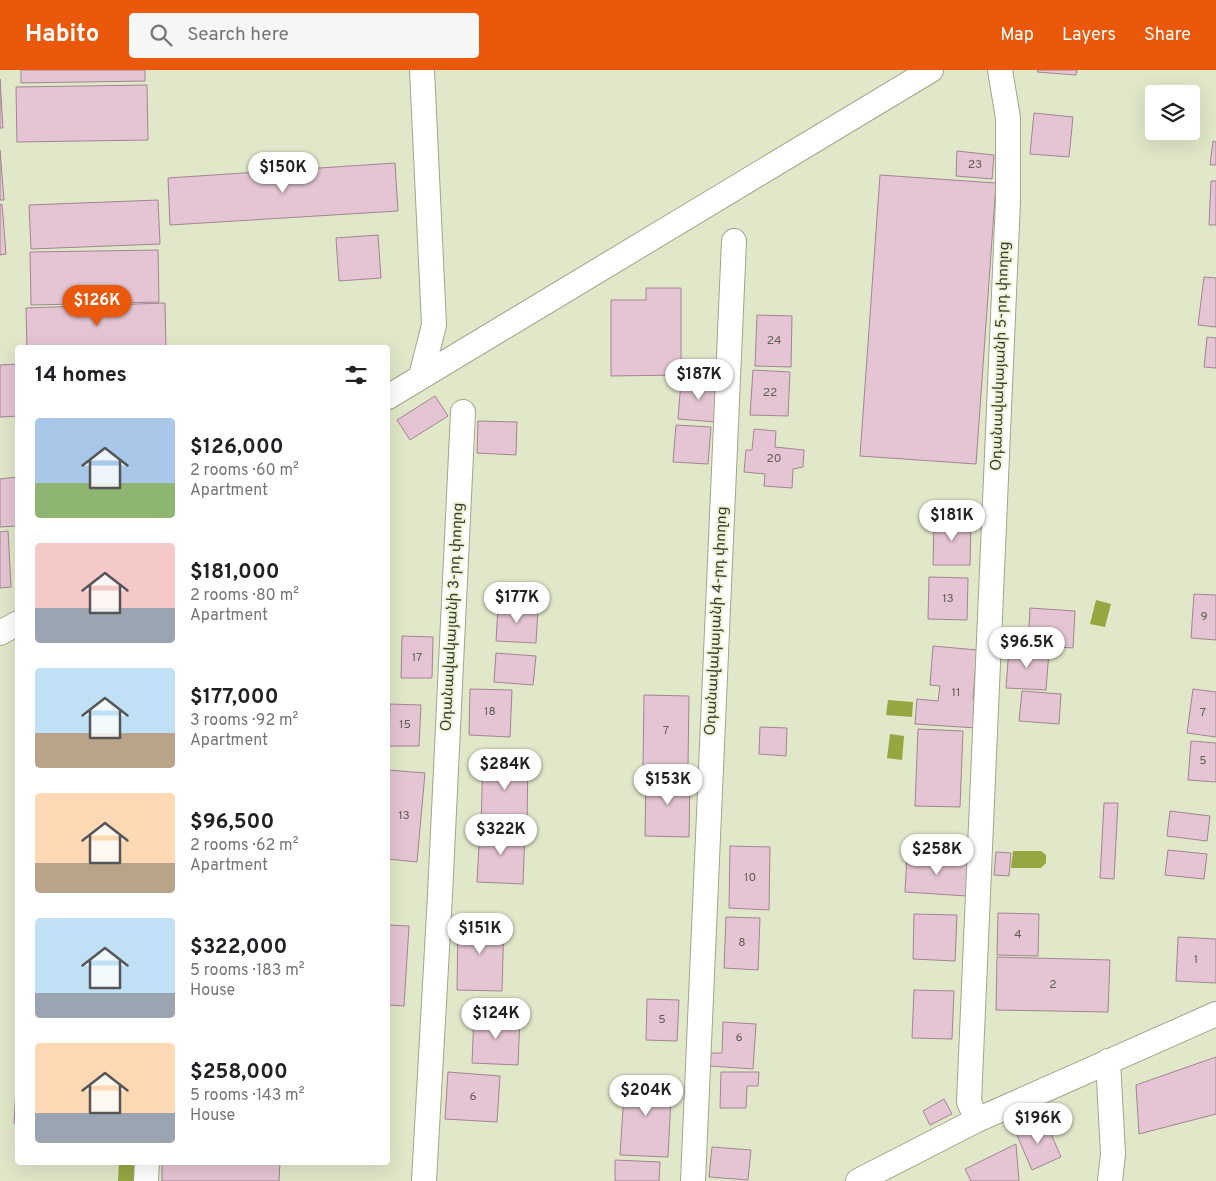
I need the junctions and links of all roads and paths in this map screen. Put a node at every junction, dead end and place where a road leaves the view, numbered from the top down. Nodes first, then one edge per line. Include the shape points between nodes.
1 (422, 70) edge
2 (931, 70) edge
3 (1000, 70) edge
4 (734, 241) dead end
5 (421, 376) junction
6 (390, 396) edge
7 (463, 412) dead end
8 (15, 625) edge
9 (0, 633) edge
10 (1216, 1014) edge
11 (1108, 1061) junction
12 (976, 1120) junction
13 (147, 1165) edge
14 (146, 1181) edge
15 (424, 1181) edge
16 (693, 1181) edge
17 (858, 1181) edge
18 (1110, 1181) edge

1 - 5 street via 434,325
2 - 5 street
3 - 12 street, Օդանավակայանի 5-րդ փողոց via 1008,118 1008,201 969,1102
4 - 16 street, Օդանավակայանի 4-րդ փողոց
5 - 6 street
7 - 15 street, Օդանավակայանի 3-րդ փողոց
8 - 9 street
10 - 11 street
11 - 12 street
11 - 18 street via 1113,1154
12 - 17 street
13 - 14 street

